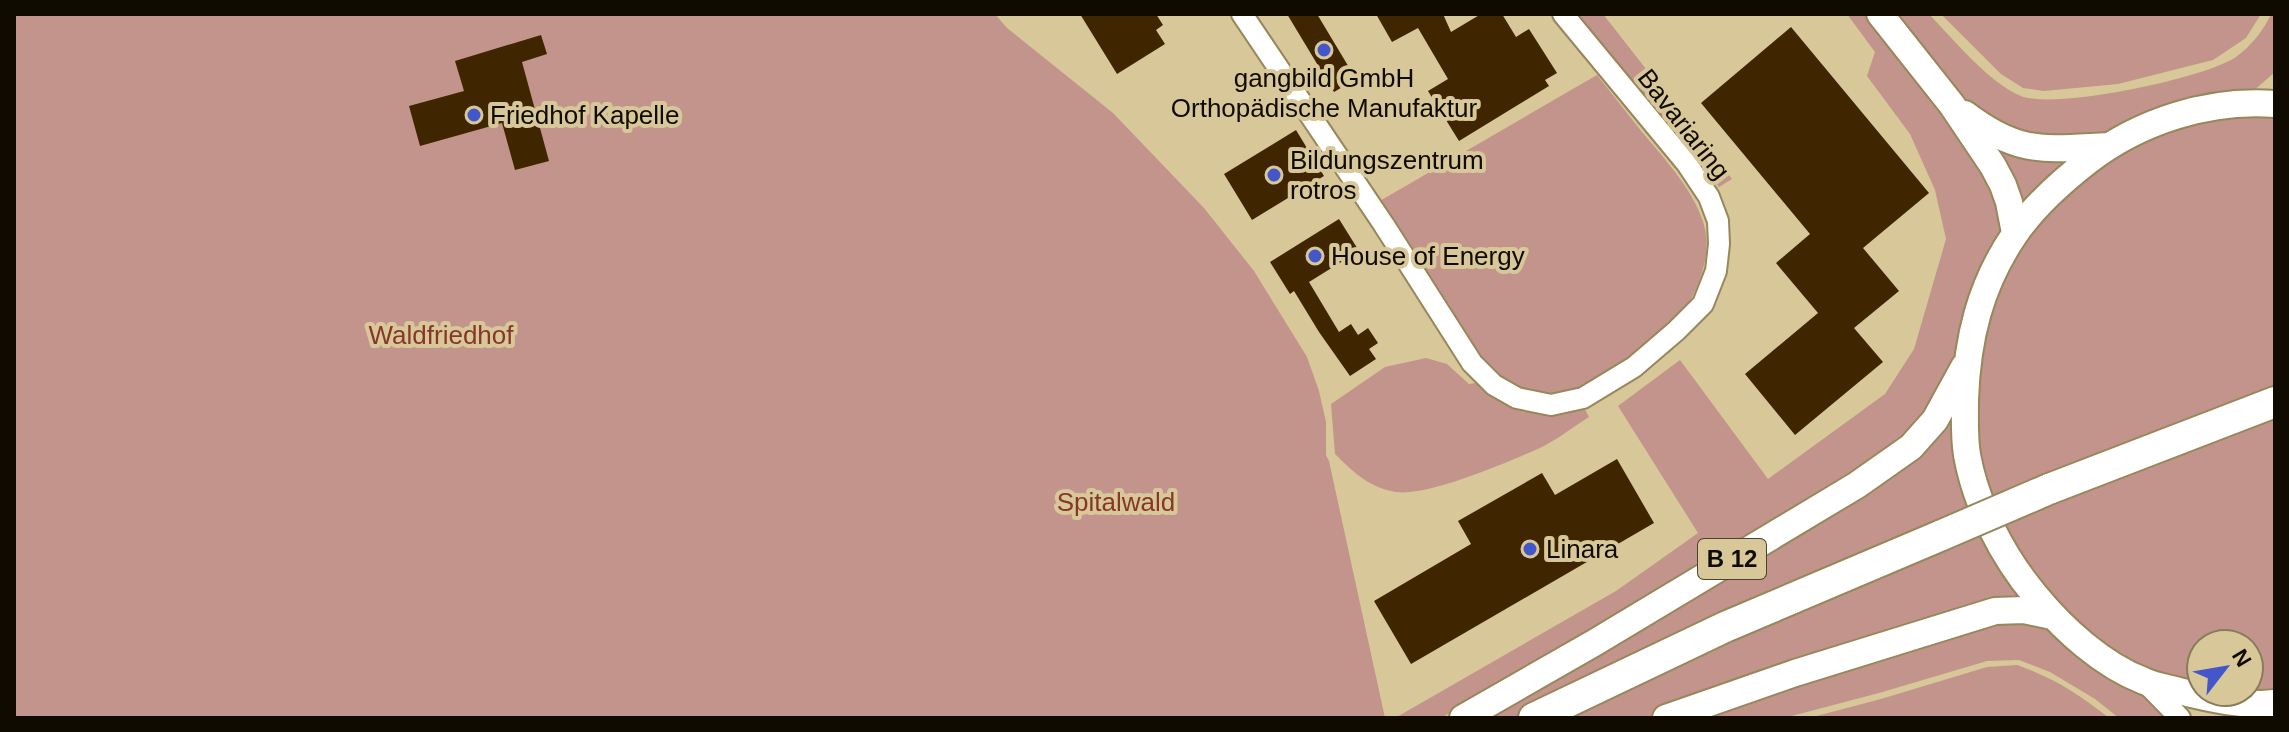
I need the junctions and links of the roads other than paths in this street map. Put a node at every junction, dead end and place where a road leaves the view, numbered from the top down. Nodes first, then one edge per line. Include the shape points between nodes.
1 (1242, 14) edge
2 (1563, 14) edge
3 (1880, 14) edge
4 (2269, 97) edge
5 (1952, 105) junction
6 (2108, 146) junction
7 (2015, 233) junction
8 (1966, 364) junction
9 (2275, 402) edge
10 (2052, 616) junction
11 (2144, 681) junction
12 (2185, 692) edge
13 (1463, 718) edge
14 (1534, 718) edge
15 (1666, 718) edge
16 (2180, 718) edge

1 - 2 street, Bavariaring via 1472,363 1517,398 1551,405 1583,398 1634,367 1676,331 1703,304 1716,271 1719,244 1709,197 1687,164
3 - 5 main road
4 - 6 main road via 2179,114
5 - 6 main road via 2012,143 2041,149
5 - 7 main road via 2003,185
6 - 7 main road via 2068,176
7 - 8 main road via 1982,299
8 - 10 main road via 1967,454 1975,486 2017,573
8 - 13 main road, B 12 via 1935,420 1911,447 1857,485
9 - 14 highway, B 12, bridge via 2049,489 1725,627
10 - 11 main road via 2111,663
10 - 15 main road via 1995,611
11 - 12 main road
11 - 16 street

